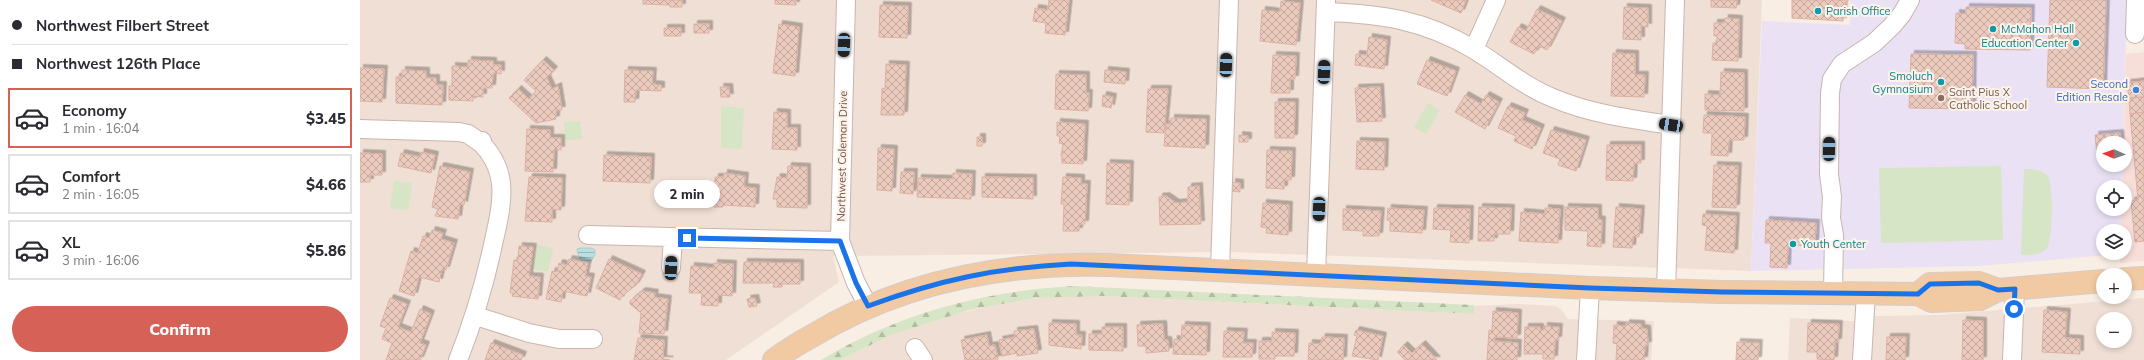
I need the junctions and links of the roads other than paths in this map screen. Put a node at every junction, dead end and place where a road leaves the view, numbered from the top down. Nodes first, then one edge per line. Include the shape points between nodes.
1 (846, 0) edge
2 (1229, 0) edge
3 (1496, 0) edge
4 (1675, 0) edge
5 (1910, 0) edge
6 (2136, 0) edge
7 (1326, 6) edge
8 (2135, 34) dead end
9 (1474, 49) junction
10 (1671, 125) junction
11 (360, 129) edge
12 (588, 235) dead end
13 (673, 238) junction
14 (840, 241) junction
15 (671, 268) dead end
16 (1220, 270) junction
17 (1316, 275) junction
18 (2144, 278) edge
19 (2132, 279) edge
20 (2096, 282) edge
21 (1590, 288) junction
22 (2006, 289) junction
23 (1666, 291) junction
24 (1833, 294) junction
25 (1866, 294) junction
26 (868, 306) junction
27 (476, 316) junction
28 (593, 339) dead end
29 (458, 360) edge
30 (774, 360) edge
31 (1586, 360) edge
32 (1862, 360) edge
33 (2012, 360) edge

1 - 14 street, Northwest Coleman Drive
2 - 16 street
3 - 9 street
4 - 10 street
5 - 24 street via 1892,26 1842,64 1832,79 1829,174 1834,235
6 - 8 street
7 - 9 street via 1418,22
7 - 17 street
9 - 10 street via 1517,80 1553,98 1597,113
10 - 23 street
11 - 27 street via 459,132 482,142 493,158 499,173 502,197 486,282
12 - 13 street
13 - 14 street
13 - 15 street
14 - 26 street, Northwest Coleman Drive
16 - 17 main road
16 - 26 main road via 1071,264 1029,266 954,278 910,290
17 - 21 main road
18 - 19 main road
20 - 22 main road
21 - 23 main road
21 - 31 street
22 - 25 main road via 1980,299 1931,301 1918,294
22 - 33 street
23 - 24 main road
24 - 25 main road
25 - 32 street
26 - 30 main road via 832,324
27 - 28 street via 529,333 559,339
27 - 29 street

